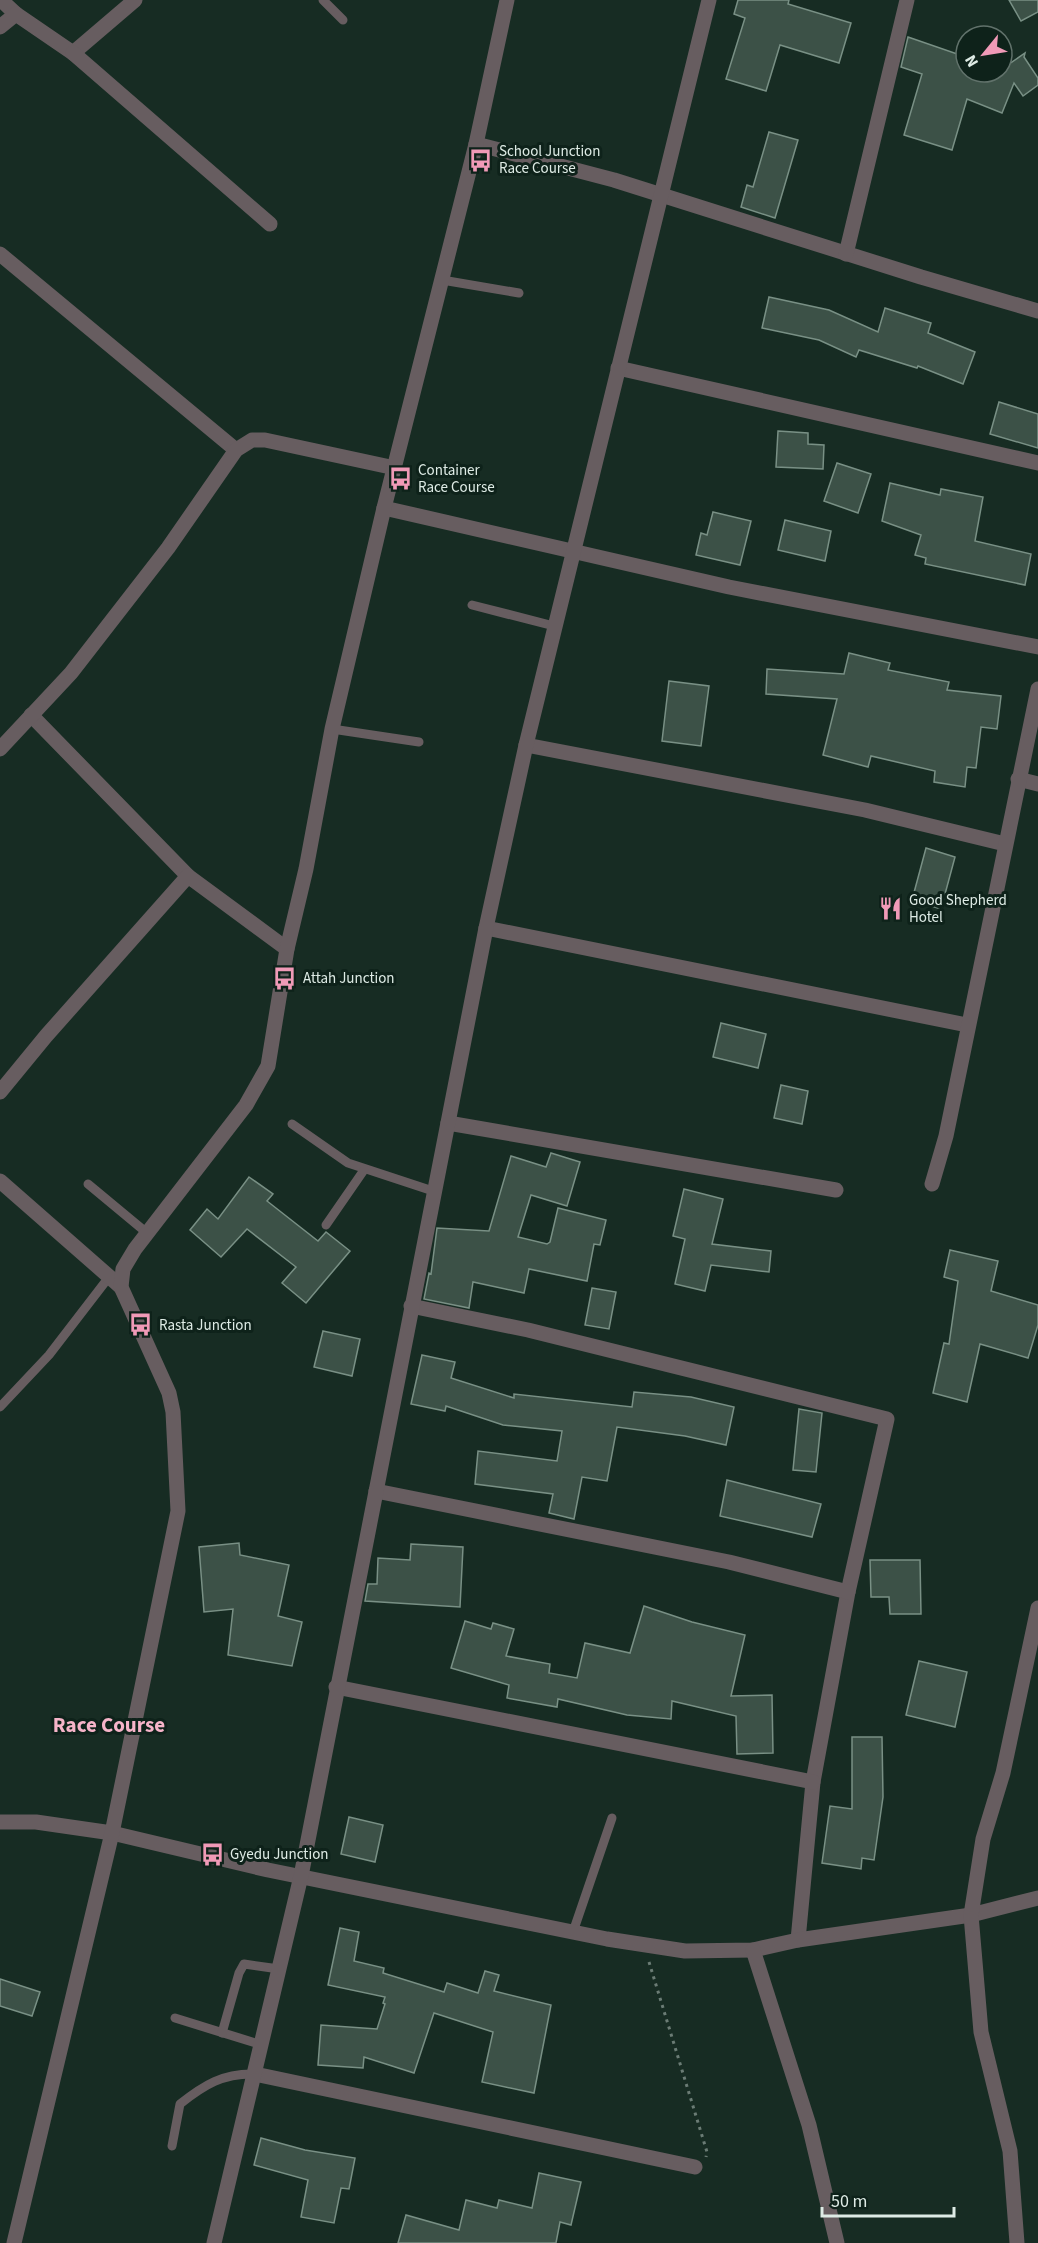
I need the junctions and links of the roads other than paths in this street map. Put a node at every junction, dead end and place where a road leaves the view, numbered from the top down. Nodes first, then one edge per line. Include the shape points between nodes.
1 (1, 0) edge
2 (135, 0) edge
3 (324, 0) edge
4 (507, 0) edge
5 (709, 0) edge
6 (907, 0) edge
7 (16, 14) junction
8 (343, 20) dead end
9 (0, 27) edge
10 (73, 53) junction
11 (476, 144) junction
12 (662, 195) junction
13 (270, 224) dead end
14 (0, 254) edge
15 (846, 254) junction
16 (442, 280) junction
17 (519, 293) dead end
18 (1038, 311) edge
19 (618, 368) junction
20 (236, 450) junction
21 (1038, 463) edge
22 (395, 468) junction
23 (384, 508) junction
24 (572, 550) junction
25 (471, 605) dead end
26 (554, 626) junction
27 (1038, 647) edge
28 (1038, 689) edge
29 (31, 715) junction
30 (332, 729) junction
31 (419, 742) dead end
32 (526, 745) junction
33 (0, 750) edge
34 (1018, 779) junction
35 (1038, 784) edge
36 (1005, 844) junction
37 (188, 876) junction
38 (486, 928) junction
39 (287, 949) junction
40 (967, 1024) junction
41 (0, 1092) edge
42 (448, 1123) junction
43 (292, 1124) dead end
44 (364, 1170) junction
45 (0, 1181) edge
46 (88, 1184) dead end
47 (932, 1184) dead end
48 (836, 1190) dead end
49 (436, 1192) junction
50 (326, 1225) dead end
51 (147, 1233) junction
52 (115, 1282) junction
53 (411, 1306) junction
54 (0, 1407) edge
55 (376, 1491) junction
56 (848, 1592) junction
57 (1038, 1608) edge
58 (336, 1687) junction
59 (813, 1782) junction
60 (612, 1818) dead end
61 (0, 1822) edge
62 (112, 1833) junction
63 (301, 1876) junction
64 (1038, 1898) edge
65 (971, 1915) junction
66 (573, 1932) junction
67 (798, 1940) junction
68 (753, 1950) junction
69 (279, 1969) junction
70 (175, 2018) dead end
71 (222, 2033) junction
72 (262, 2045) junction
73 (255, 2074) junction
74 (172, 2146) dead end
75 (694, 2167) road end
76 (14, 2243) edge
77 (214, 2243) edge
78 (837, 2243) edge
79 (1017, 2243) edge

1 - 7 street
2 - 10 street
3 - 8 lane
4 - 11 street
5 - 12 street
6 - 15 street
7 - 9 street
7 - 10 street
10 - 13 street
11 - 12 street
11 - 16 street
12 - 15 street
12 - 19 street
14 - 20 street
15 - 18 street
16 - 17 lane
16 - 22 street
19 - 21 street
19 - 24 street
20 - 22 street via 252,440 265,440
20 - 29 street via 168,548 71,673
22 - 23 street
23 - 24 street
23 - 30 street
24 - 26 street
24 - 27 street via 729,586
25 - 26 lane
26 - 32 street
28 - 34 street
29 - 33 street
29 - 37 street
30 - 31 lane
30 - 39 street
32 - 36 street via 865,810
32 - 38 street
34 - 35 street
34 - 36 street
36 - 40 street
37 - 39 street
37 - 41 street
38 - 40 street
38 - 42 street
39 - 51 street via 268,1066 246,1105
40 - 47 street via 946,1136
42 - 48 street
42 - 49 street
43 - 44 lane
44 - 49 lane
44 - 50 lane
45 - 52 street
46 - 51 lane
49 - 53 street
51 - 52 street
52 - 54 lane
52 - 62 street via 168,1393 173,1412 178,1511
53 - 55 street
53 - 56 street via 528,1330 887,1419
55 - 56 street via 729,1562
55 - 58 street
56 - 59 street
57 - 65 street via 1003,1773 983,1839
58 - 59 street
58 - 63 street
59 - 67 street
60 - 66 lane
61 - 62 street via 36,1822
62 - 63 street
62 - 76 street
63 - 66 street
63 - 69 street
64 - 65 street
65 - 67 street
65 - 79 street via 981,2032 1010,2151
66 - 68 street via 685,1951
67 - 68 street
68 - 78 street via 809,2126
69 - 71 lane via 244,1964
69 - 72 street
70 - 71 lane
71 - 72 lane
72 - 73 street
73 - 74 lane via 222,2077 204,2085 180,2104
73 - 75 street
73 - 77 street

